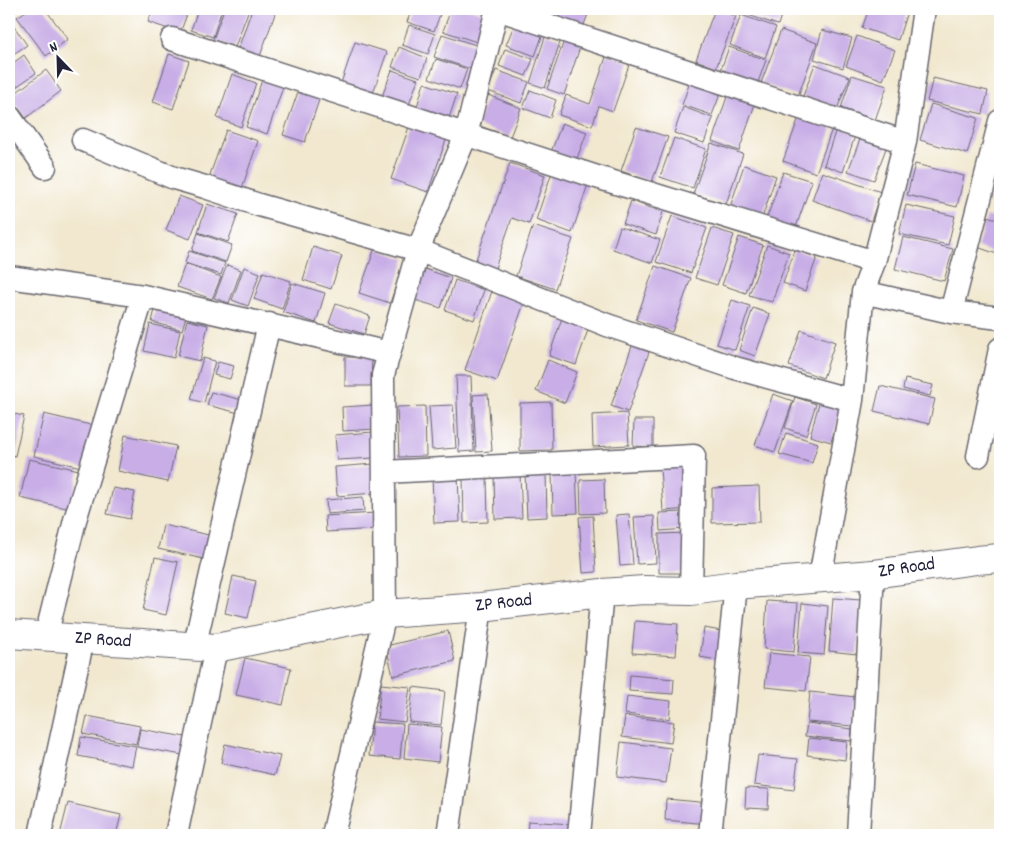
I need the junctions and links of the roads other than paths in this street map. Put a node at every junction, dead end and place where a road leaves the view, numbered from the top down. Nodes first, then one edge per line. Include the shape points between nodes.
1 (497, 9) edge
2 (924, 9) edge
3 (172, 39) dead end
4 (9, 116) edge
5 (1000, 121) edge
6 (466, 135) junction
7 (83, 140) dead end
8 (905, 142) junction
9 (45, 167) dead end
10 (418, 250) junction
11 (874, 262) junction
12 (9, 277) edge
13 (863, 292) junction
14 (143, 296) junction
15 (951, 312) junction
16 (1000, 318) edge
17 (270, 324) junction
18 (1000, 349) edge
19 (389, 353) junction
20 (852, 400) junction
21 (978, 456) dead end
22 (384, 472) junction
23 (1000, 558) edge
24 (873, 574) junction
25 (820, 578) junction
26 (736, 585) junction
27 (690, 591) junction
28 (602, 593) junction
29 (481, 607) junction
30 (385, 614) junction
31 (9, 634) edge
32 (46, 636) junction
33 (83, 639) junction
34 (205, 648) junction
35 (40, 835) edge
36 (176, 835) edge
37 (333, 835) edge
38 (448, 835) edge
39 (579, 835) edge
40 (710, 835) edge
41 (858, 835) edge

1 - 6 street
1 - 8 street
2 - 8 street
3 - 6 street
4 - 9 street
5 - 15 street
6 - 10 street
6 - 11 street
7 - 10 street via 174,178
8 - 11 street
10 - 19 street
10 - 20 street via 607,325 735,368
11 - 13 street
12 - 14 street
13 - 15 street
13 - 20 street
14 - 17 street
14 - 32 street via 75,520
15 - 16 street
17 - 19 street
17 - 34 street
18 - 21 street
19 - 22 street via 383,375
20 - 25 street
22 - 27 street via 694,456
22 - 30 street
23 - 24 street, ZP Road
24 - 25 street, ZP Road
24 - 41 street
25 - 26 street, ZP Road
26 - 27 street, ZP Road
26 - 40 street
27 - 28 street, ZP Road
28 - 29 street, ZP Road
28 - 39 street
29 - 30 street, ZP Road
29 - 38 street
30 - 34 street, ZP Road
30 - 37 street
31 - 32 street, ZP Road
32 - 33 street, ZP Road
33 - 34 street, ZP Road
33 - 35 street
34 - 36 street

